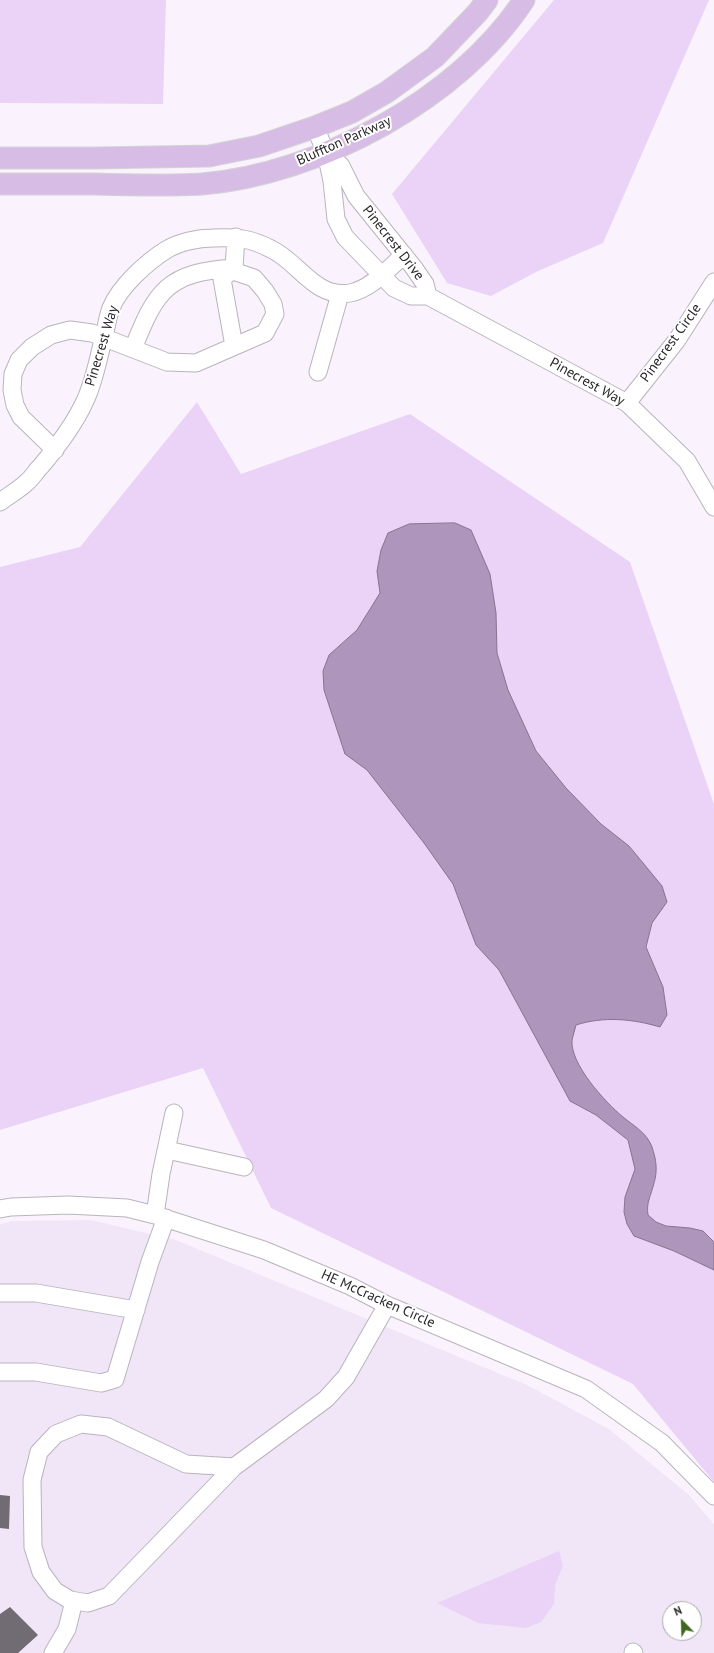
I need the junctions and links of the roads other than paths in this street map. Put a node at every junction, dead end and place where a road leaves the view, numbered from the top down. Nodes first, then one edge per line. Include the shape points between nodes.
1 (487, 0) edge
2 (524, 0) edge
3 (315, 127) junction
4 (326, 152) junction
5 (0, 158) edge
6 (0, 184) edge
7 (236, 237) junction
8 (404, 255) junction
9 (234, 268) junction
10 (380, 275) junction
11 (714, 282) edge
12 (340, 294) junction
13 (428, 296) junction
14 (104, 338) junction
15 (234, 346) junction
16 (133, 349) junction
17 (318, 372) dead end
18 (627, 403) junction
19 (55, 450) junction
20 (0, 502) edge
21 (714, 507) edge
22 (174, 1113) dead end
23 (167, 1150) junction
24 (244, 1167) dead end
25 (0, 1209) edge
26 (160, 1216) junction
27 (0, 1293) edge
28 (387, 1304) junction
29 (136, 1310) junction
30 (0, 1372) edge
31 (234, 1467) junction
32 (714, 1496) edge
33 (74, 1601) junction
34 (53, 1653) edge

1 - 3 main road, Bluffton Parkway via 435,57 387,92 352,112
2 - 4 main road, Bluffton Parkway via 486,46 452,78 381,127
3 - 4 street
3 - 5 main road, Bluffton Parkway via 259,146 209,156
4 - 6 main road, Bluffton Parkway via 296,164 256,175 204,184
4 - 8 street, Pinecrest Drive via 341,166 356,196
4 - 10 street, Pinecrest Drive via 338,224 345,237
7 - 9 street
7 - 12 street, Pinecrest Way via 272,249 293,264 311,282 324,290
7 - 14 street, Pinecrest Way via 199,238 168,249 145,264 125,286 111,308
8 - 10 street, Pinecrest Way
8 - 13 street, Pinecrest Drive via 425,284
9 - 15 street via 222,279
9 - 15 street via 236,272 254,278 273,304 275,314 264,333
9 - 16 street via 208,270 181,279 167,287 157,297 146,316
10 - 12 street, Pinecrest Way via 369,285 352,293
10 - 13 street, Pinecrest Drive via 394,288 411,296
11 - 18 street, Pinecrest Circle via 677,340
12 - 17 street
13 - 18 street, Pinecrest Way
14 - 16 street
14 - 19 street, Pinecrest Way via 85,400
14 - 19 street via 92,333 70,330 51,335 32,346 19,360 13,374 12,390 15,404 21,417
15 - 16 street via 196,362 167,362
18 - 21 street, Pinecrest Way via 687,461
19 - 20 street, Pinecrest Way via 27,482
22 - 23 street
23 - 24 street
23 - 26 street via 161,1174
25 - 26 street, HE McCracken Circle via 68,1205 127,1208
26 - 28 street, HE McCracken Circle via 264,1250
26 - 29 street
27 - 29 street via 36,1293
28 - 31 street via 346,1377 326,1399
28 - 32 street, HE McCracken Circle via 586,1389 662,1443
29 - 30 street via 115,1379 101,1383 36,1372
31 - 33 street via 109,1596 88,1603
31 - 33 street via 186,1464 108,1427 81,1424 56,1434 39,1452 32,1480 33,1547 41,1572 54,1591
33 - 34 street via 67,1629

